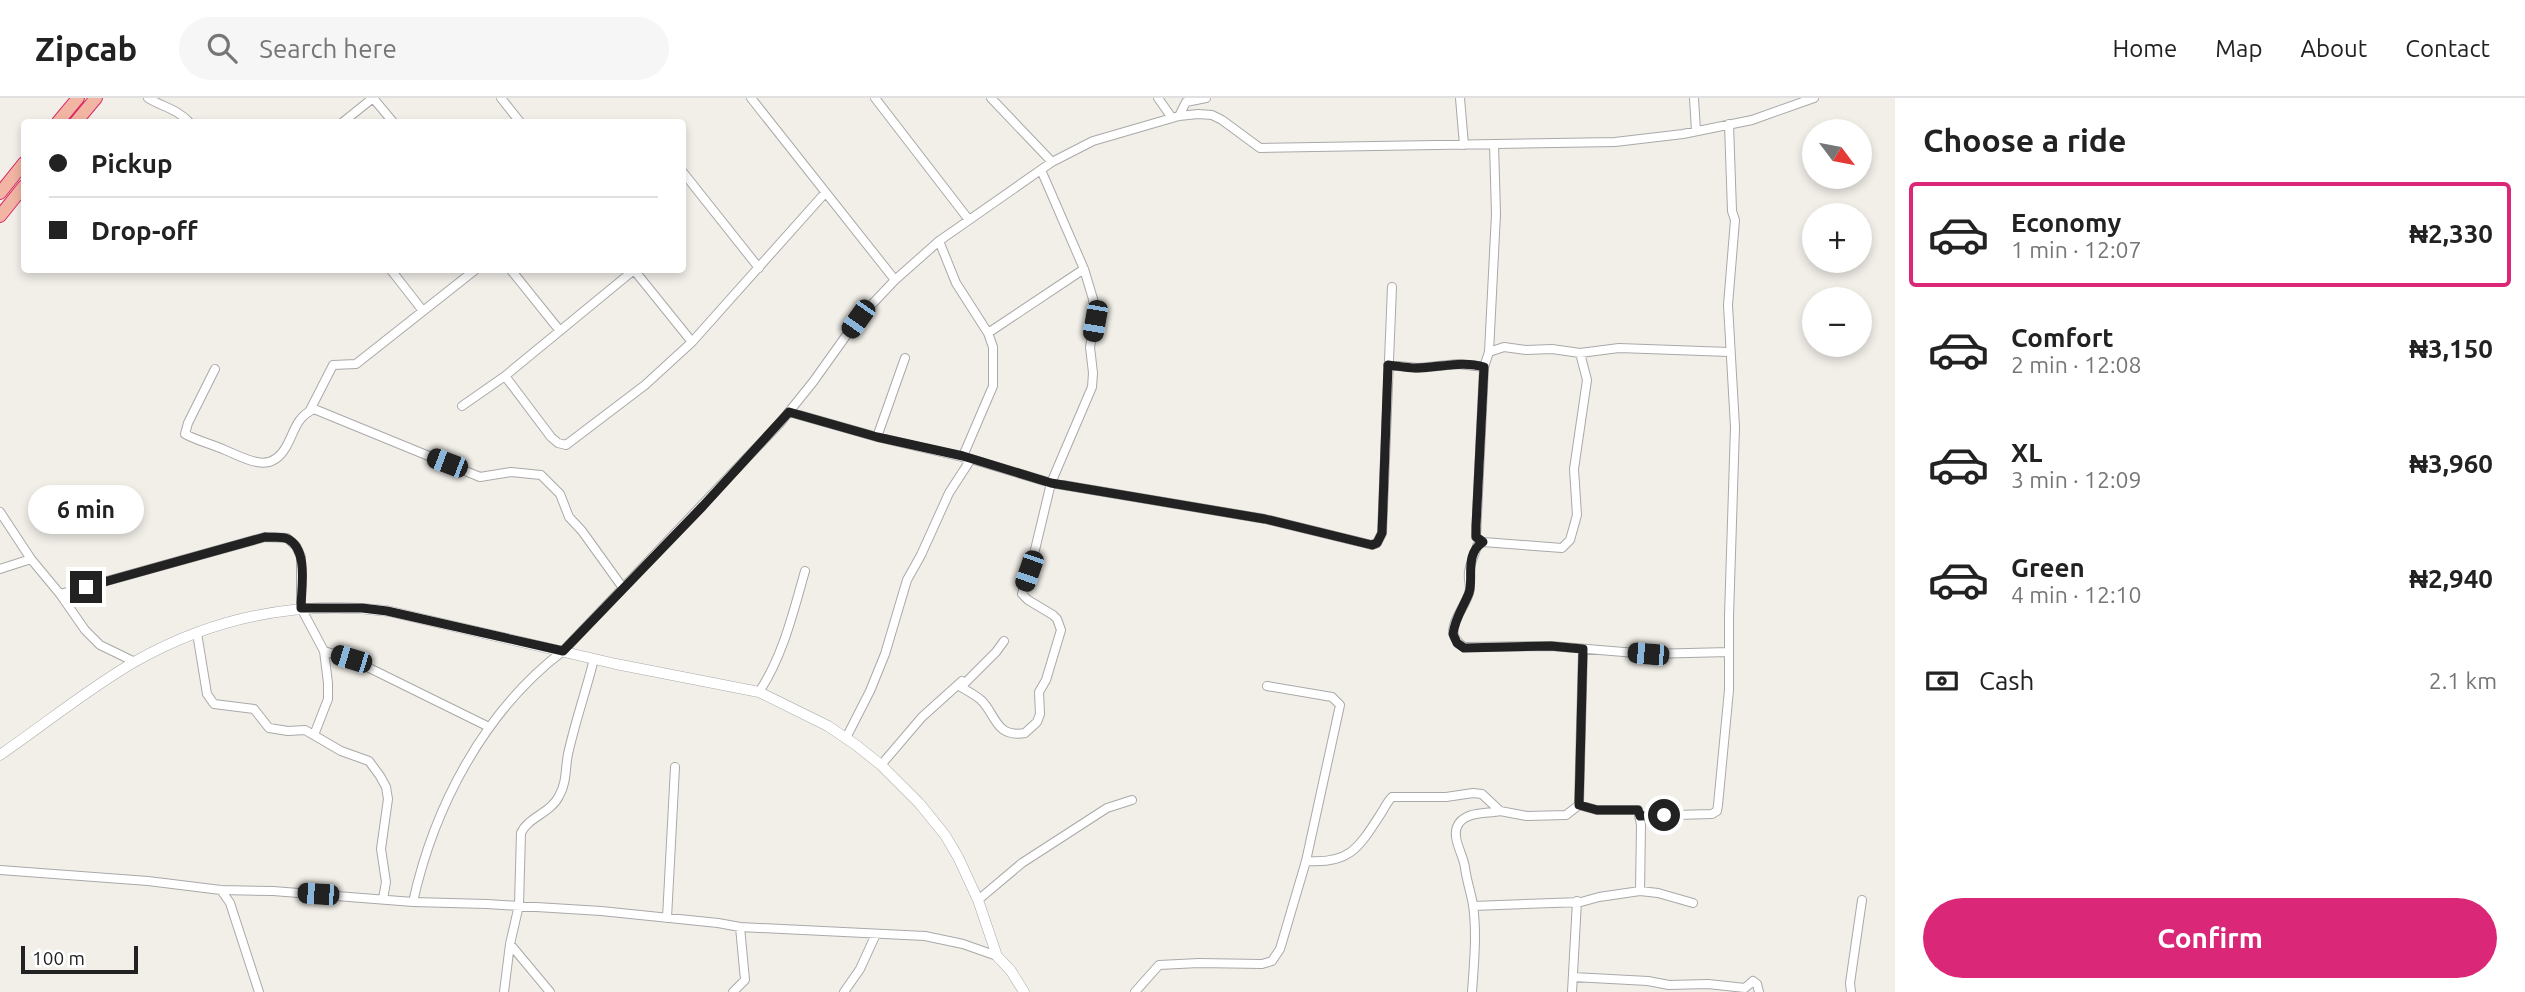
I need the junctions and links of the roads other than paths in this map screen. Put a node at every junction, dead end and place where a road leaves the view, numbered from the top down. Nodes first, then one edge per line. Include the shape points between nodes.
1 (78, 98) edge
2 (96, 98) edge
3 (148, 98) edge
4 (373, 98) edge
5 (502, 98) edge
6 (751, 98) edge
7 (875, 98) edge
8 (991, 98) edge
9 (1158, 98) edge
10 (1206, 98) edge
11 (1460, 98) edge
12 (1694, 98) edge
13 (1814, 98) edge
14 (1176, 117) junction
15 (60, 119) edge
16 (78, 119) edge
17 (186, 119) edge
18 (347, 119) edge
19 (390, 119) edge
20 (518, 119) edge
21 (1729, 124) junction
22 (1696, 131) junction
23 (1494, 144) junction
24 (1464, 145) junction
25 (1052, 162) junction
26 (21, 167) edge
27 (1041, 170) junction
28 (686, 176) edge
29 (21, 190) edge
30 (0, 193) edge
31 (825, 193) junction
32 (0, 216) edge
33 (969, 220) junction
34 (939, 241) junction
35 (759, 268) junction
36 (1084, 269) junction
37 (393, 273) edge
38 (471, 273) edge
39 (513, 273) edge
40 (630, 273) edge
41 (636, 273) edge
42 (895, 280) junction
43 (1392, 286) dead end
44 (423, 311) junction
45 (560, 331) junction
46 (988, 334) junction
47 (692, 342) junction
48 (1489, 352) junction
49 (1729, 352) junction
50 (1580, 353) junction
51 (905, 358) dead end
52 (1388, 365) junction
53 (1484, 367) junction
54 (215, 369) dead end
55 (505, 376) junction
56 (462, 406) dead end
57 (309, 412) junction
58 (789, 412) junction
59 (877, 437) junction
60 (967, 457) junction
61 (1051, 483) junction
62 (0, 512) edge
63 (1483, 542) junction
64 (31, 559) junction
65 (0, 569) edge
66 (805, 571) dead end
67 (623, 588) junction
68 (60, 594) junction
69 (301, 608) junction
70 (197, 633) junction
71 (1004, 640) dead end
72 (1583, 649) junction
73 (324, 651) junction
74 (563, 651) junction
75 (1729, 652) junction
76 (594, 659) junction
77 (135, 662) junction
78 (1267, 686) dead end
79 (961, 687) junction
80 (759, 692) junction
81 (489, 727) junction
82 (314, 735) junction
83 (846, 738) junction
84 (0, 755) edge
85 (881, 765) junction
86 (675, 767) dead end
87 (1132, 800) dead end
88 (1579, 805) junction
89 (1500, 811) junction
90 (1640, 816) junction
91 (1306, 861) junction
92 (0, 870) edge
93 (221, 890) junction
94 (1640, 891) junction
95 (383, 900) junction
96 (978, 900) junction
97 (1863, 900) dead end
98 (1577, 901) junction
99 (413, 902) junction
100 (1693, 903) dead end
101 (519, 905) junction
102 (1473, 906) junction
103 (667, 918) junction
104 (740, 927) junction
105 (876, 934) junction
106 (510, 944) junction
107 (997, 956) junction
108 (1573, 977) junction
109 (258, 992) edge
110 (504, 992) edge
111 (550, 992) edge
112 (733, 992) edge
113 (844, 992) edge
114 (1024, 992) edge
115 (1135, 992) edge
116 (1472, 992) edge
117 (1572, 992) edge
118 (1759, 992) edge
119 (1851, 992) edge

1 - 15 highway
2 - 16 highway
3 - 17 street
4 - 18 street
4 - 19 street
5 - 20 street
6 - 31 street
7 - 33 street
8 - 25 street
9 - 14 street
10 - 14 street via 1186,102
11 - 24 street
12 - 22 street
13 - 21 street
14 - 24 street via 1212,115 1260,148
14 - 25 street via 1093,141
21 - 22 street
21 - 49 street via 1735,220
22 - 23 street via 1615,142
23 - 24 street
23 - 48 street via 1496,214
25 - 27 street
26 - 30 highway
27 - 33 street
27 - 36 street
28 - 35 street
29 - 32 highway
31 - 35 street
31 - 42 street
33 - 34 street
34 - 42 street
34 - 46 street via 956,283
35 - 47 street
36 - 46 street
36 - 61 street via 1095,310 1090,347 1092,387
37 - 44 street
38 - 44 street
39 - 45 street
40 - 45 street
41 - 47 street
42 - 58 street via 858,319
43 - 52 street
44 - 57 street via 356,364 332,365
45 - 55 street
46 - 60 street via 993,347 993,386
47 - 55 street via 645,385 566,445 551,437
48 - 50 street via 1504,347
48 - 53 street
49 - 50 street via 1631,348
49 - 75 street via 1735,427
50 - 63 street via 1587,380 1574,470 1577,515 1570,540 1562,548
51 - 59 street
52 - 53 street
52 - 61 street via 1382,533 1372,545 1265,519
53 - 63 street via 1476,526 1476,537
54 - 57 street via 185,434 197,441 265,464 280,457 297,423
55 - 56 street
57 - 67 street via 343,419 480,477 511,472 541,475 560,494 569,517
58 - 59 street
58 - 67 street
59 - 60 street
60 - 61 street
60 - 83 street via 907,580 885,654
61 - 79 street via 1022,594 1049,611 1060,627 1048,676 1039,692 1037,722 1025,733 1013,733 993,720 981,700
62 - 64 street
63 - 72 street via 1474,555 1468,594 1454,624 1457,643 1464,648
64 - 65 street
64 - 68 street
66 - 80 street via 781,650
67 - 74 street
68 - 69 street via 265,537 287,538 301,557
68 - 77 street via 96,642
69 - 70 street via 236,619
69 - 73 street
69 - 74 street via 387,611
70 - 77 street
70 - 82 street via 211,701 254,709 269,728 305,730
71 - 79 street
72 - 75 street via 1648,654
72 - 88 street
73 - 81 street via 361,664
73 - 82 street via 328,699
74 - 76 street
74 - 81 street via 534,674
75 - 90 street via 1717,811
76 - 80 street
76 - 101 street via 561,792 521,833
77 - 84 street
78 - 91 street via 1332,697 1340,705
79 - 85 street via 962,681
80 - 83 street
81 - 99 street via 434,828
82 - 95 street via 369,761 386,787
83 - 85 street
85 - 96 street via 945,835
86 - 103 street
87 - 96 street via 1107,808 1032,856
88 - 89 street via 1566,815 1548,817
88 - 90 street via 1638,810
89 - 91 street via 1482,794 1392,797 1348,855 1335,861
89 - 102 street via 1470,815 1456,828
90 - 94 street
91 - 115 street via 1280,949 1272,961 1164,964 1155,967
92 - 93 street
93 - 95 street
93 - 109 street via 230,903
94 - 98 street
94 - 100 street
95 - 99 street
96 - 107 street
97 - 119 street
98 - 102 street
98 - 108 street
99 - 101 street
101 - 103 street
101 - 106 street
102 - 116 street
103 - 104 street
104 - 105 street
104 - 112 street via 745,980
105 - 107 street via 925,936
105 - 113 street
106 - 110 street
106 - 111 street
107 - 114 street
108 - 117 street
108 - 118 street via 1745,988 1753,981

